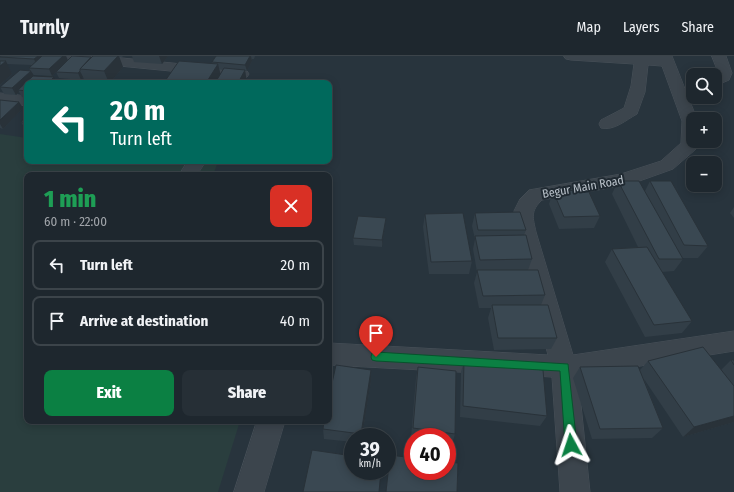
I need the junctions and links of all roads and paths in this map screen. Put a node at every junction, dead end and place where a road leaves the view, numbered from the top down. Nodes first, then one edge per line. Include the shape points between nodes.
1 (58, 56) edge
2 (214, 56) edge
3 (571, 56) edge
4 (719, 56) edge
5 (128, 59) edge
6 (666, 59) edge
7 (641, 60) junction
8 (204, 70) junction
9 (242, 74) edge
10 (722, 78) edge
11 (686, 87) edge
12 (0, 98) edge
13 (24, 101) edge
14 (688, 104) edge
15 (607, 124) dead end
16 (734, 340) edge
17 (332, 354) edge
18 (564, 367) junction
19 (270, 424) edge
20 (249, 492) edge
21 (575, 492) edge

1 - 5 street
2 - 8 street
3 - 7 street
4 - 10 street via 725,73
5 - 8 street
6 - 7 street
6 - 11 street, Begur Main Road
7 - 15 street via 639,88 631,111
8 - 9 street
12 - 13 street
14 - 18 street, Begur Main Road via 690,146 667,165 624,180 536,194 526,203 522,213 526,232
16 - 18 street
17 - 18 street
18 - 21 street, Begur Main Road
19 - 20 street

